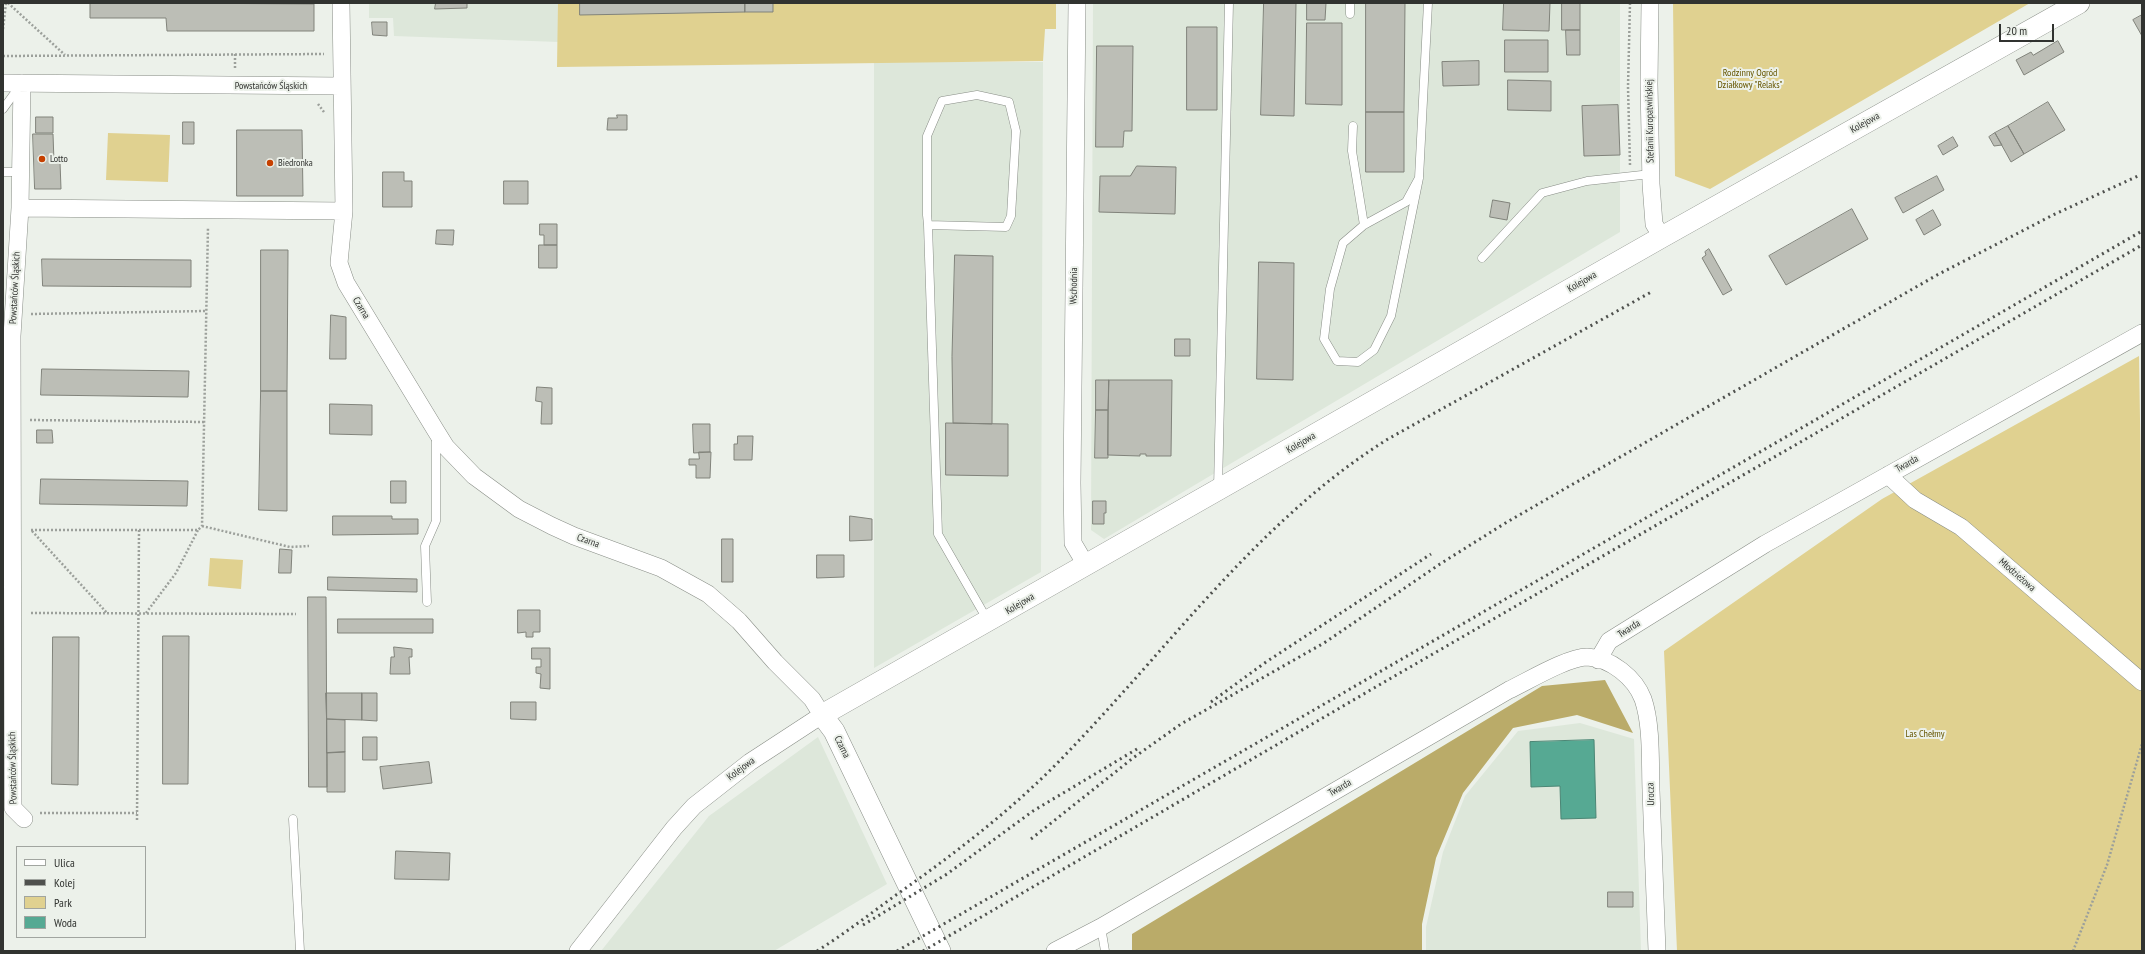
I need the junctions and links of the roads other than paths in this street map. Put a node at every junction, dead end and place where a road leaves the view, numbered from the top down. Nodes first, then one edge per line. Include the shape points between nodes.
1 (341, 3) edge
2 (1077, 3) edge
3 (1229, 3) edge
4 (1350, 3) edge
5 (1428, 3) edge
6 (1650, 3) edge
7 (2079, 3) edge
8 (1350, 14) dead end
9 (3, 83) edge
10 (22, 83) junction
11 (341, 86) junction
12 (3, 109) edge
13 (1352, 126) dead end
14 (3, 172) edge
15 (21, 172) junction
16 (1651, 174) junction
17 (1409, 204) junction
18 (20, 208) junction
19 (344, 211) junction
20 (928, 225) junction
21 (1364, 225) junction
22 (1662, 237) junction
23 (1482, 258) dead end
24 (9, 288) edge
25 (2140, 338) edge
26 (436, 431) junction
27 (1888, 475) junction
28 (1218, 491) junction
29 (1086, 565) junction
30 (427, 602) dead end
31 (989, 622) junction
32 (1598, 660) junction
33 (2142, 682) edge
34 (822, 715) junction
35 (28, 816) road end
36 (293, 819) dead end
37 (1101, 927) junction
38 (300, 951) edge
39 (578, 951) edge
40 (940, 951) edge
41 (1055, 951) edge
42 (1105, 951) edge
43 (1657, 951) edge

1 - 11 street
2 - 29 street, Wschodnia via 1072,483 1073,543
3 - 28 lane
4 - 8 lane
5 - 17 lane via 1419,178
6 - 16 street, Stefanii Kuropatwińskiej
7 - 22 street, Kolejowa
9 - 10 street, Powstańców Śląskich
10 - 11 street, Powstańców Śląskich via 218,87
10 - 12 lane
10 - 15 street, Powstańców Śląskich
11 - 19 street, Czarna
13 - 21 lane via 1352,151
14 - 15 lane
15 - 18 street, Powstańców Śląskich
16 - 22 street, Stefanii Kuropatwińskiej via 1654,224
16 - 23 lane via 1587,181 1542,193
17 - 21 lane
17 - 21 lane via 1391,316 1374,350 1358,362 1337,361 1324,339 1330,289 1343,243
18 - 19 street
18 - 24 street, Powstańców Śląskich
19 - 26 street, Czarna via 339,263 346,283
20 - 20 lane via 1006,227 1011,216 1016,131 1009,102 977,95 942,100 927,136
20 - 31 lane via 938,534
22 - 28 street, Kolejowa
24 - 35 street, Powstańców Śląskich via 13,808
25 - 27 street, Twarda
26 - 30 lane via 436,521 425,546
26 - 34 street, Czarna via 446,447 474,476 520,509 574,536 661,568 708,594 739,621 812,699
27 - 32 street, Twarda via 1765,544 1610,641
27 - 33 street, Młodzieżowa via 1914,500 1961,527
28 - 29 street, Kolejowa
29 - 31 street, Kolejowa
31 - 34 street, Kolejowa
32 - 37 street, Twarda via 1587,657 1578,659 1509,690
32 - 43 street, Urocza via 1618,669 1635,685 1643,699 1647,718
34 - 39 street, Kolejowa via 750,762 694,806
34 - 40 street, Czarna via 841,745
36 - 38 lane
37 - 41 street, Twarda
37 - 42 lane

